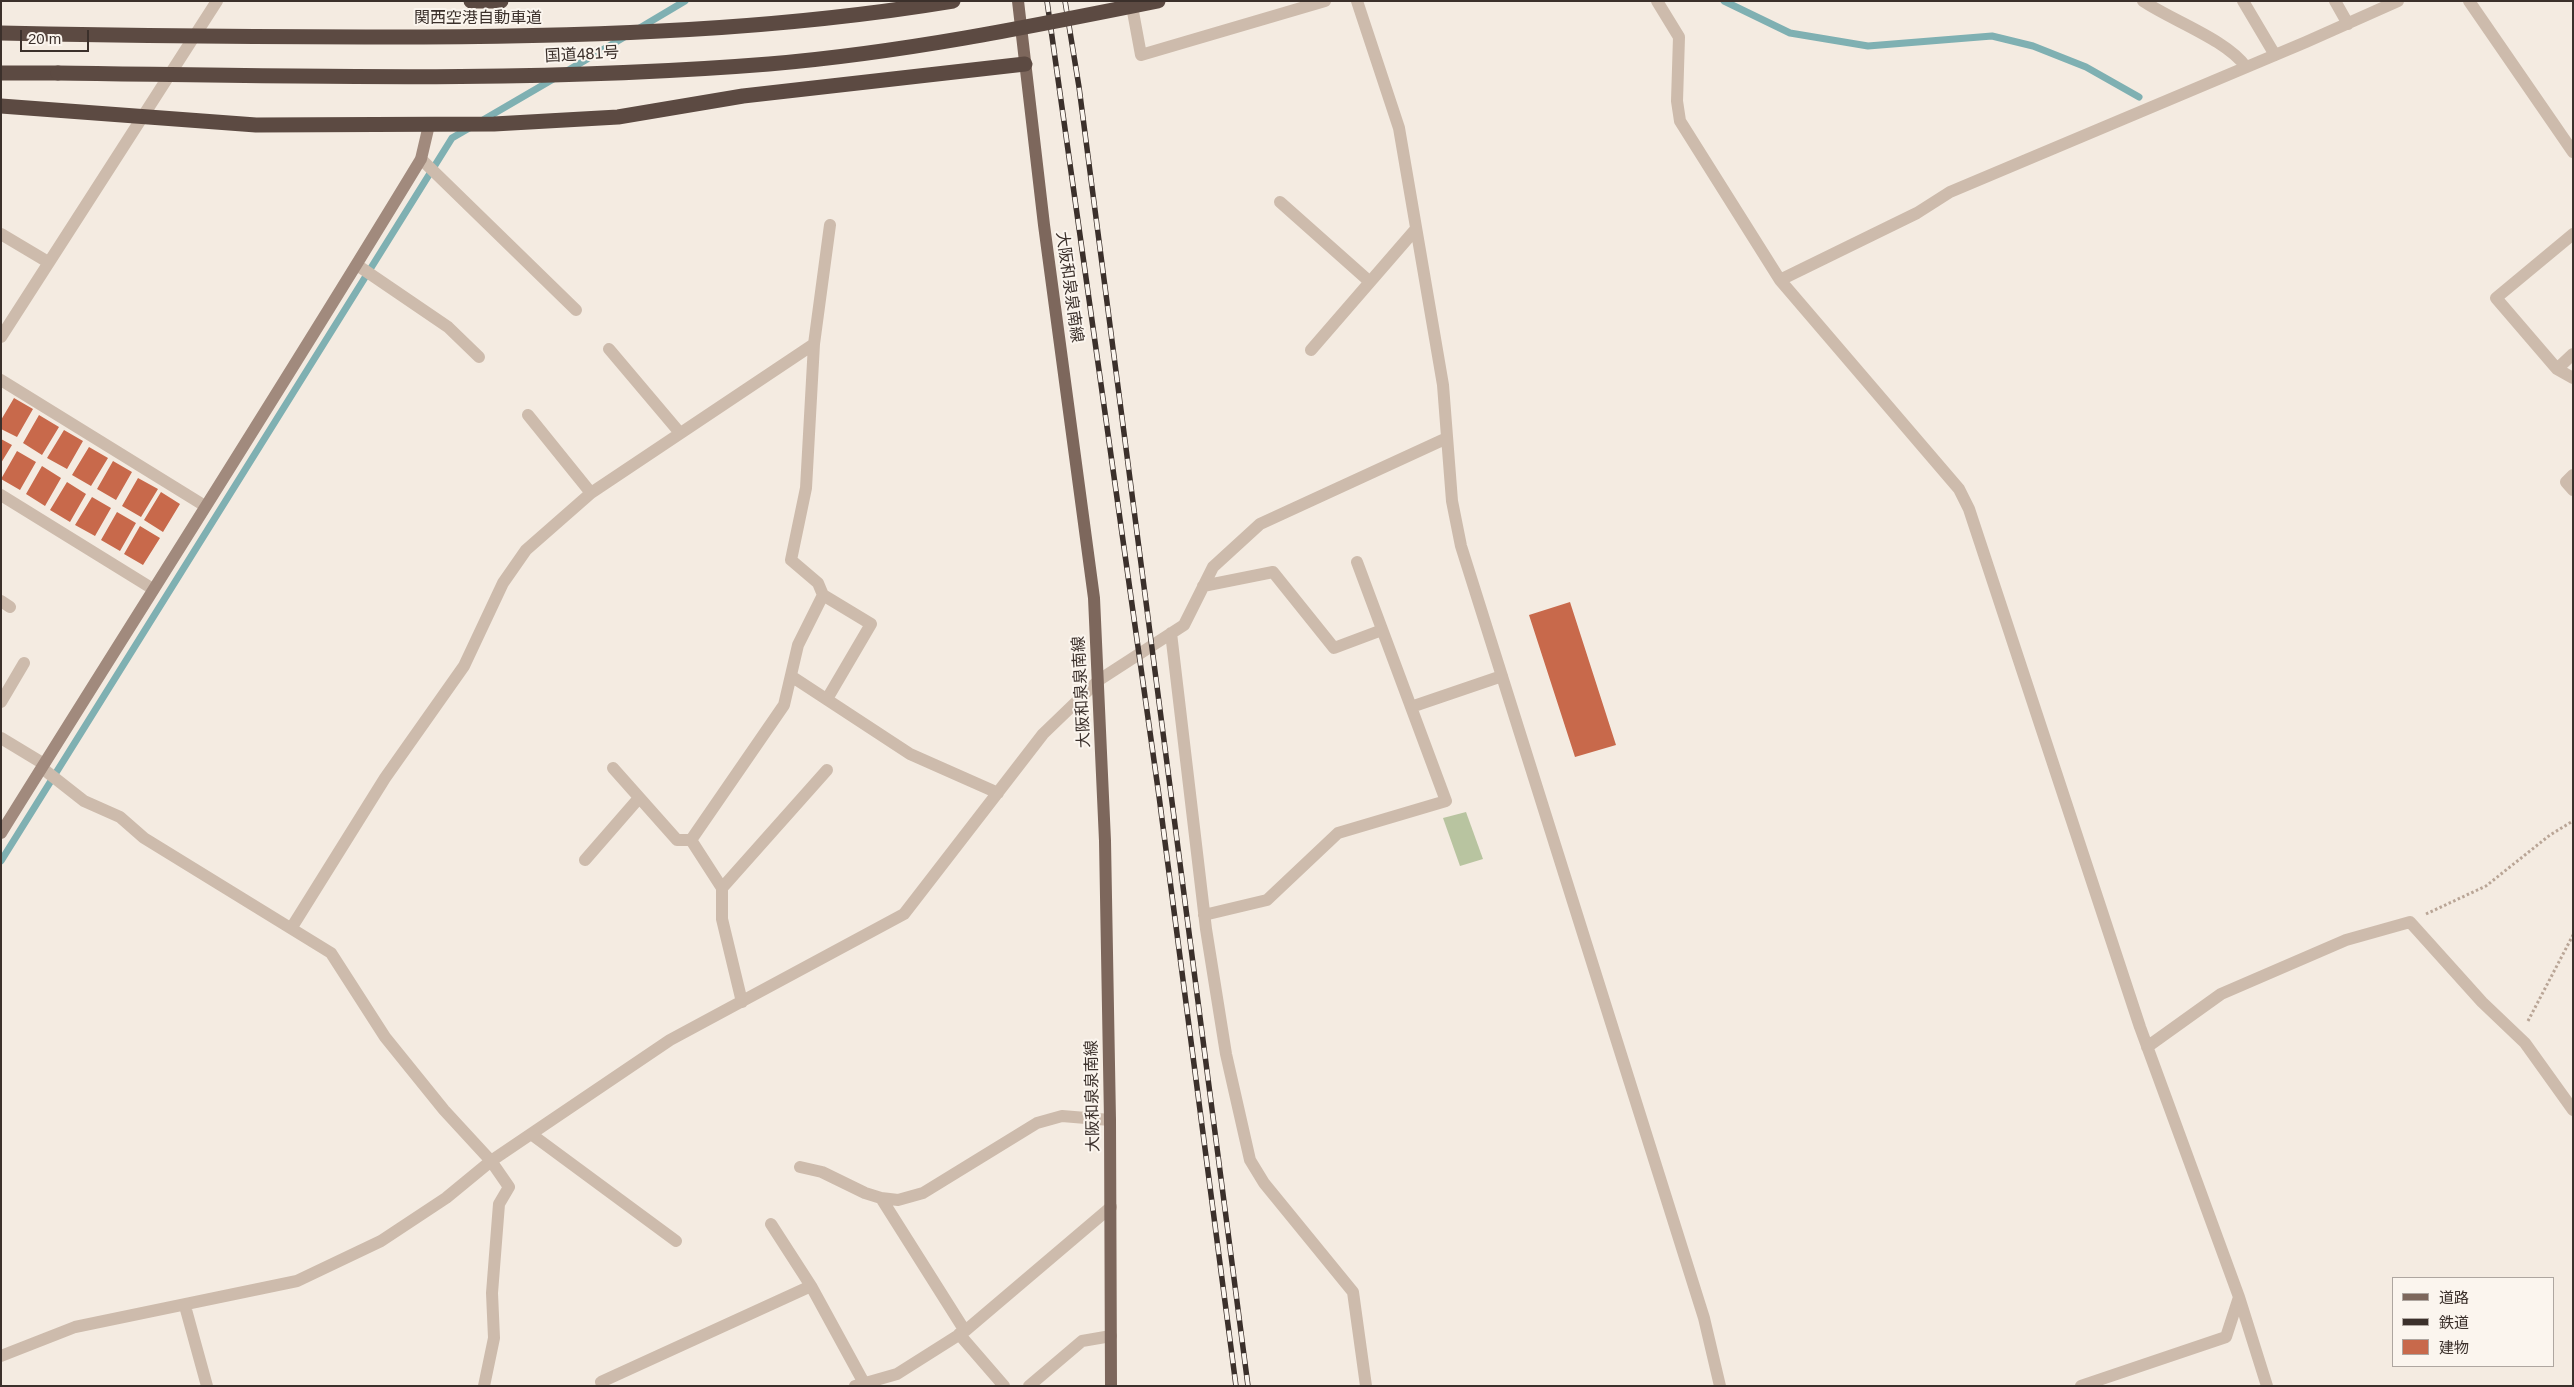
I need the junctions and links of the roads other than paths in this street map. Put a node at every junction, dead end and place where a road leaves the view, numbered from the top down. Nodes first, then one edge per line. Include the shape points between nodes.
1 (217, 1) edge
2 (471, 1) edge
3 (501, 1) edge
4 (953, 1) edge
5 (1018, 1) edge
6 (1131, 1) edge
7 (1158, 1) edge
8 (1325, 1) edge
9 (1357, 1) edge
10 (1657, 1) edge
11 (2143, 1) edge
12 (2243, 1) edge
13 (2335, 1) edge
14 (2398, 1) edge
15 (2469, 1) edge
16 (2348, 24) junction
17 (1, 33) edge
18 (2276, 55) junction
19 (1025, 64) junction
20 (2246, 67) junction
21 (1, 73) edge
22 (1, 106) edge
23 (144, 117) junction
24 (428, 125) junction
25 (2573, 152) edge
26 (422, 159) junction
27 (1280, 202) dead end
28 (830, 225) dead end
29 (1415, 230) junction
30 (1, 234) edge
31 (2573, 234) edge
32 (48, 262) junction
33 (357, 265) junction
34 (1780, 280) junction
35 (1370, 282) junction
36 (576, 310) dead end
37 (1, 337) edge
38 (814, 344) junction
39 (609, 349) dead end
40 (1311, 350) dead end
41 (2573, 354) edge
42 (479, 357) dead end
43 (2557, 369) junction
44 (2573, 378) edge
45 (1, 380) edge
46 (528, 414) dead end
47 (680, 433) junction
48 (1447, 438) junction
49 (2573, 475) edge
50 (2573, 490) edge
51 (591, 493) junction
52 (1, 495) edge
53 (205, 506) junction
54 (1357, 562) dead end
55 (1204, 586) junction
56 (153, 589) junction
57 (823, 594) junction
58 (1382, 630) junction
59 (1171, 633) junction
60 (24, 662) dead end
61 (791, 676) junction
62 (1502, 676) junction
63 (1099, 680) junction
64 (827, 700) junction
65 (1, 702) edge
66 (1411, 707) junction
67 (1, 738) edge
68 (43, 766) junction
69 (613, 768) dead end
70 (827, 770) dead end
71 (998, 793) junction
72 (639, 798) junction
73 (1, 832) edge
74 (691, 840) junction
75 (585, 860) dead end
76 (722, 888) junction
77 (1204, 916) junction
78 (292, 927) junction
79 (742, 1002) junction
80 (2147, 1047) junction
81 (2573, 1110) edge
82 (1110, 1120) junction
83 (531, 1134) junction
84 (491, 1161) junction
85 (800, 1167) dead end
86 (880, 1198) junction
87 (1111, 1207) junction
88 (771, 1224) dead end
89 (676, 1241) dead end
90 (810, 1286) junction
91 (2239, 1297) junction
92 (185, 1306) junction
93 (962, 1333) junction
94 (1111, 1336) junction
95 (1, 1356) edge
96 (858, 1385) edge
97 (207, 1386) edge
98 (484, 1386) edge
99 (603, 1386) edge
100 (1004, 1386) edge
101 (1029, 1386) edge
102 (1111, 1386) edge
103 (1366, 1386) edge
104 (1720, 1386) edge
105 (2081, 1386) edge
106 (2267, 1386) edge

1 - 23 street
2 - 3 highway, 関西空港自動車道
4 - 17 highway, 関西空港自動車道, bridge via 768,25 562,36 248,38
5 - 19 main road, 大阪和泉泉南線
6 - 8 street via 1141,55
7 - 21 highway, 国道481号, bridge via 961,40 769,64 522,76
9 - 29 street via 1399,128
10 - 34 street via 1679,37 1677,101 1680,121
11 - 20 street via 2233,51
12 - 18 street
13 - 16 street
14 - 16 street
15 - 25 street
16 - 18 street
18 - 20 street
19 - 24 highway via 742,96 618,117
19 - 63 main road, 大阪和泉泉南線 via 1094,598
20 - 34 street via 1950,192 1917,213
22 - 23 highway
23 - 24 highway via 256,125
23 - 32 street
24 - 26 street
26 - 33 street
26 - 36 street
27 - 35 street
28 - 38 street
29 - 35 street
29 - 48 street via 1443,385
30 - 32 street
31 - 43 street via 2496,298
32 - 37 street
33 - 42 street via 448,326
33 - 53 street
34 - 80 street via 1959,489
35 - 40 street
38 - 47 street
38 - 57 street via 806,488 791,560 818,583
39 - 47 street
41 - 43 street
43 - 44 street
45 - 53 street
46 - 51 street
47 - 51 street
48 - 55 street via 1260,524 1214,567
48 - 62 street via 1452,501 1462,546
49 - 50 street via 2566,482
51 - 78 street via 526,550 503,583 464,666 385,778
52 - 56 street
53 - 56 street
54 - 58 street
55 - 58 street via 1273,572 1334,648
55 - 59 street via 1184,625
56 - 68 street
57 - 61 street via 798,645
57 - 64 street via 871,624
58 - 66 street
59 - 63 street
59 - 77 street
60 - 65 street
61 - 64 street
61 - 74 street via 784,705
62 - 66 street
62 - 104 street via 1704,1318
63 - 71 street via 1043,734
63 - 82 main road, 大阪和泉泉南線
64 - 71 street via 910,754
66 - 77 street via 1446,801 1338,834 1267,900
67 - 68 street
68 - 73 street
68 - 78 street via 84,801 120,817 144,838
69 - 72 street
70 - 76 street
71 - 79 street via 904,914
72 - 74 street via 677,840
72 - 75 street
74 - 76 street
76 - 79 street via 722,919
77 - 103 street via 1226,1054 1250,1160 1264,1183 1354,1292
78 - 84 street via 331,953 385,1037 444,1110
79 - 83 street via 670,1040
80 - 81 street via 2221,994 2346,940 2410,922 2482,1002 2520,1037
80 - 91 street
82 - 86 street via 1062,1116 1037,1123 923,1193 898,1200
82 - 87 main road, 大阪和泉泉南線
83 - 84 street
83 - 89 street
84 - 92 street via 446,1198 381,1241 297,1282
84 - 98 street via 509,1187 499,1204 492,1293 494,1338
85 - 86 street via 822,1172
86 - 93 street
87 - 93 street
87 - 94 main road, 大阪和泉泉南線
88 - 90 street
90 - 96 street
90 - 99 street via 601,1382
91 - 105 street via 2226,1337
91 - 106 street
92 - 95 street via 75,1327
92 - 97 street
93 - 96 street via 897,1374
93 - 100 street
94 - 101 street via 1082,1341
94 - 102 main road, 大阪和泉泉南線

